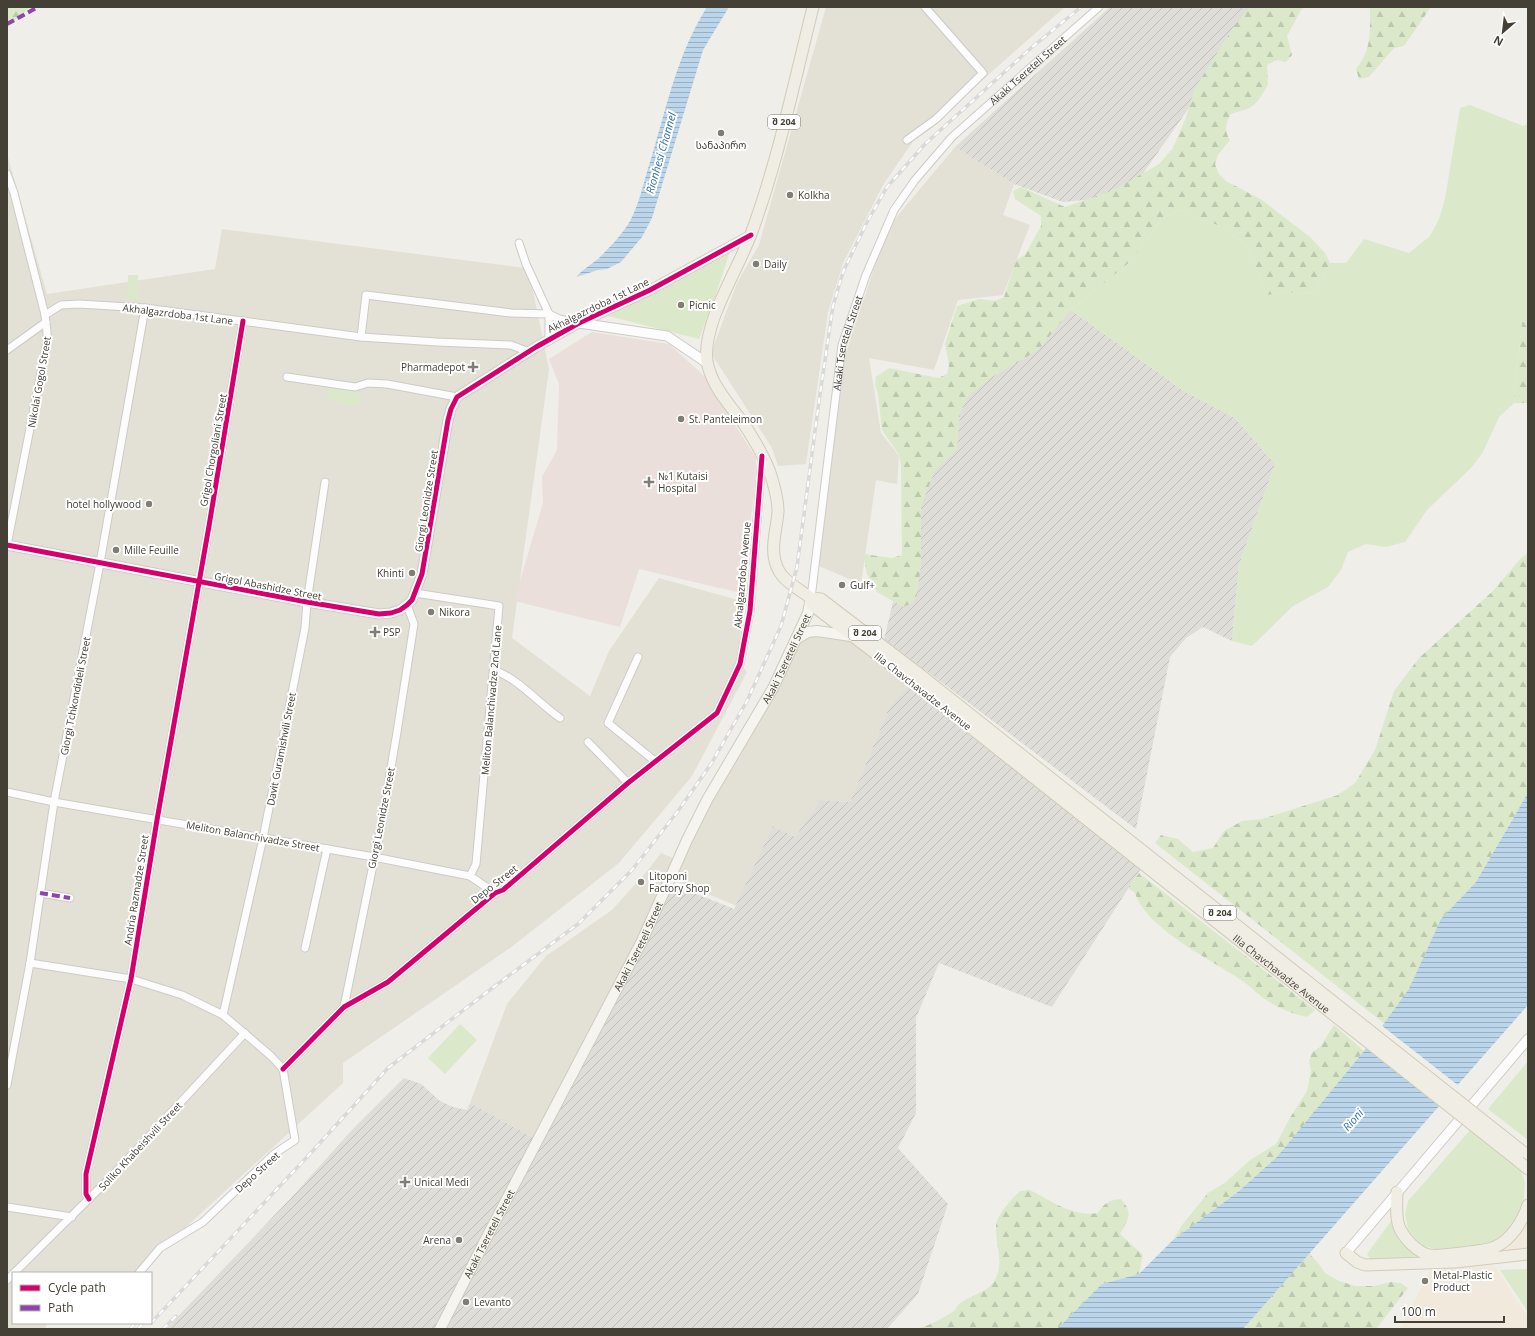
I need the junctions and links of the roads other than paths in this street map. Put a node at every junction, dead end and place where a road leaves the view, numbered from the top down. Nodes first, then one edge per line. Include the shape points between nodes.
1 (813, 7) edge
2 (925, 7) edge
3 (1099, 7) edge
4 (907, 140) dead end
5 (7, 174) edge
6 (751, 235) junction
7 (519, 244) dead end
8 (145, 308) junction
9 (549, 314) junction
10 (46, 318) junction
11 (244, 321) junction
12 (579, 323) junction
13 (361, 336) junction
14 (549, 339) junction
15 (7, 350) edge
16 (529, 352) junction
17 (707, 363) junction
18 (286, 377) dead end
19 (457, 398) junction
20 (762, 456) junction
21 (325, 482) dead end
22 (7, 545) edge
23 (100, 563) junction
24 (199, 582) junction
25 (415, 593) junction
26 (811, 598) junction
27 (307, 602) junction
28 (407, 605) junction
29 (851, 636) junction
30 (796, 639) junction
31 (638, 657) dead end
32 (494, 670) junction
33 (915, 678) junction
34 (717, 713) joint
35 (560, 718) dead end
36 (588, 742) dead end
37 (656, 762) junction
38 (628, 783) junction
39 (7, 792) edge
40 (54, 802) junction
41 (157, 820) junction
42 (263, 838) junction
43 (327, 849) junction
44 (374, 857) junction
45 (470, 876) junction
46 (40, 893) junction
47 (495, 893) junction
48 (70, 898) dead end
49 (305, 948) dead end
50 (30, 963) junction
51 (131, 979) junction
52 (344, 1007) junction
53 (223, 1015) junction
54 (245, 1033) junction
55 (1528, 1040) edge
56 (11, 1042) edge
57 (283, 1069) junction
58 (7, 1084) edge
59 (1524, 1160) edge
60 (1528, 1175) edge
61 (1397, 1192) junction
62 (89, 1199) junction
63 (1528, 1205) edge
64 (7, 1206) edge
65 (72, 1217) junction
66 (1346, 1253) joint
67 (1528, 1254) edge
68 (14, 1272) edge
69 (140, 1272) edge
70 (440, 1329) edge

1 - 6 main road, შ 204 via 772,169
2 - 4 street via 983,73 936,119
3 - 26 street, Akaki Tsereteli Street via 952,137 915,180 894,210 866,275 842,346
5 - 10 street, Nikolai Gogol Street
6 - 12 street, Akhalgazrdoba 1st Lane via 650,290
6 - 17 main road, შ 204 via 712,324 706,346
7 - 9 street, Akhalgazrdoba 1st Lane
8 - 10 street, Akhalgazrdoba 1st Lane via 62,305
8 - 11 street, Akhalgazrdoba 1st Lane
8 - 23 street, Giorgi Tchkondideli Street
9 - 12 street, Akhalgazrdoba 1st Lane
9 - 13 street, Akhalgazrdoba 1st Lane via 366,295
9 - 14 street, Akhalgazrdoba 1st Lane
10 - 15 street, Akhalgazrdoba 1st Lane
10 - 22 street, Nikolai Gogol Street via 47,342 42,372
11 - 13 street, Akhalgazrdoba 1st Lane
11 - 24 street, Grigol Chorgoliani Street
12 - 14 street, Akhalgazrdoba 1st Lane
12 - 17 street, Akhalgazrdoba 1st Lane via 667,336
13 - 16 street, Akhalgazrdoba 1st Lane via 511,345
14 - 16 street, Akhalgazrdoba 1st Lane
16 - 19 street, Akhalgazrdoba 1st Lane via 464,391
17 - 20 main road, შ 204 via 714,383
18 - 19 street via 355,387 368,383 387,384
19 - 25 street, Giorgi Leonidze Street via 448,420 426,559
20 - 26 main road, შ 204 via 770,471 778,508 773,551 776,566 783,576
20 - 34 street, Akhalgazrdoba Avenue via 750,610 740,664
21 - 27 street, Davit Guramishvili Street
22 - 23 street, Grigol Abashidze Street
23 - 24 street, Grigol Abashidze Street
23 - 40 street, Giorgi Tchkondideli Street
24 - 27 street, Grigol Abashidze Street
24 - 41 street, Andria Razmadze Street
25 - 28 street, Giorgi Leonidze Street
25 - 32 street, Meliton Balanchivadze 2nd Lane via 499,606
26 - 29 main road, Ilia Chavchavadze Avenue / შ 204 via 812,605
26 - 30 main road, Akaki Tsereteli Street
26 - 33 main road, Ilia Chavchavadze Avenue / შ 204 via 821,599
27 - 28 street, Grigol Abashidze Street via 379,614 391,613
27 - 42 street, Davit Guramishvili Street via 305,628
28 - 44 street, Giorgi Leonidze Street via 414,624
29 - 30 main road via 817,631 808,632
29 - 33 main road, Ilia Chavchavadze Avenue / შ 204
30 - 70 main road, Akaki Tsereteli Street via 773,688 707,800 642,941
31 - 37 street via 608,723
32 - 35 street via 505,674
32 - 45 street, Meliton Balanchivadze 2nd Lane via 476,864
33 - 59 main road, Ilia Chavchavadze Avenue / შ 204, bridge
34 - 37 street, Depo Street
36 - 38 street
37 - 38 street, Depo Street
38 - 47 street, Depo Street via 503,890
39 - 40 street, Meliton Balanchivadze Street
40 - 41 street, Meliton Balanchivadze Street
40 - 46 street, Giorgi Tchkondideli Street
41 - 42 street, Meliton Balanchivadze Street
41 - 51 street, Andria Razmadze Street
42 - 43 street, Meliton Balanchivadze Street
42 - 53 street, Davit Guramishvili Street
43 - 44 street, Meliton Balanchivadze Street
43 - 49 street
44 - 45 street, Meliton Balanchivadze Street
44 - 52 street, Giorgi Leonidze Street
45 - 47 street, Meliton Balanchivadze Street
46 - 48 street
46 - 50 street, Giorgi Tchkondideli Street
47 - 52 street, Depo Street via 388,982
50 - 51 street
50 - 56 street, Giorgi Tchkondideli Street
51 - 53 street via 182,995
51 - 62 street, Andria Razmadze Street via 86,1174 86,1194
52 - 57 street, Depo Street
53 - 54 street
54 - 57 street
54 - 62 street, Soliko Khabeishvili Street
55 - 61 street
56 - 58 street, Giorgi Tchkondideli Street
57 - 69 street, Depo Street via 295,1140 274,1154 203,1222 160,1248
59 - 60 main road
61 - 63 main road via 1399,1228 1414,1246 1429,1255 1481,1251 1496,1247 1506,1240 1519,1224
61 - 66 street
62 - 65 street, Soliko Khabeishvili Street
64 - 65 street
65 - 68 street, Soliko Khabeishvili Street
66 - 67 main road via 1366,1265 1455,1262

